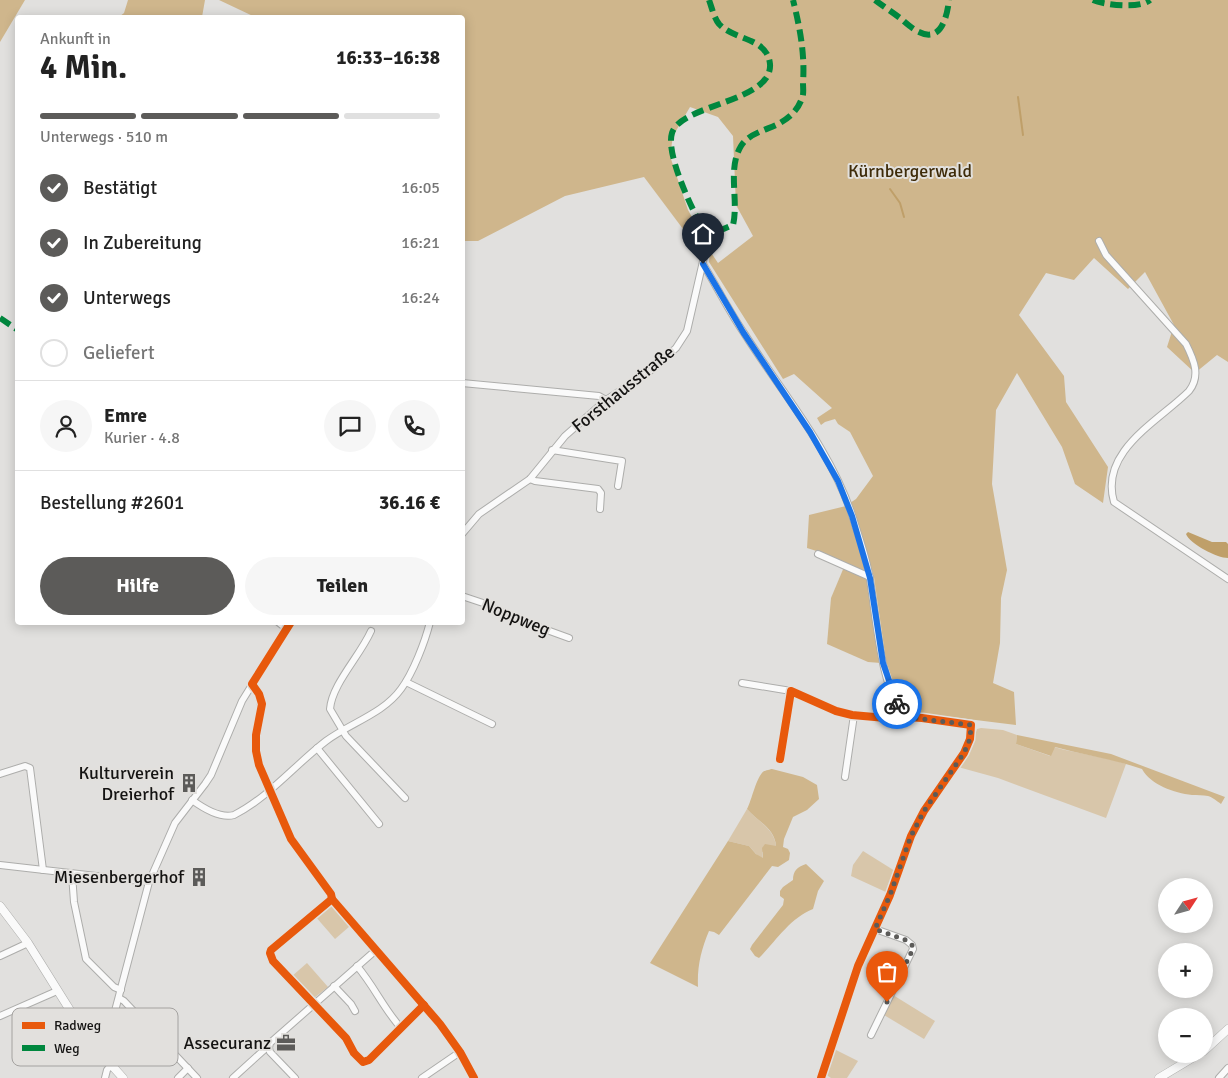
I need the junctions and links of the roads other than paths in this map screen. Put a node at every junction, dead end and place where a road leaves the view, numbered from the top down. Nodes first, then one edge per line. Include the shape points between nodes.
1 (707, 236) dead end
2 (1100, 241) dead end
3 (703, 264) junction
4 (465, 384) edge
5 (606, 400) junction
6 (552, 450) junction
7 (530, 479) junction
8 (618, 486) dead end
9 (600, 509) dead end
10 (465, 530) edge
11 (818, 554) dead end
12 (870, 578) junction
13 (1228, 579) edge
14 (465, 597) edge
15 (429, 625) edge
16 (289, 626) edge
17 (371, 632) dead end
18 (569, 638) dead end
19 (406, 682) junction
20 (252, 684) junction
21 (742, 684) dead end
22 (791, 691) junction
23 (854, 715) junction
24 (906, 717) junction
25 (492, 724) dead end
26 (341, 731) junction
27 (317, 748) junction
28 (780, 759) dead end
29 (0, 774) edge
30 (846, 777) dead end
31 (270, 790) junction
32 (405, 798) dead end
33 (192, 800) junction
34 (379, 824) dead end
35 (0, 865) edge
36 (43, 870) junction
37 (72, 874) junction
38 (149, 882) junction
39 (0, 906) edge
40 (875, 929) junction
41 (28, 943) junction
42 (376, 950) junction
43 (0, 956) edge
44 (357, 966) junction
45 (334, 986) junction
46 (121, 990) junction
47 (57, 991) junction
48 (119, 998) junction
49 (313, 1004) junction
50 (424, 1005) junction
51 (18, 1008) edge
52 (68, 1008) edge
53 (116, 1008) edge
54 (131, 1008) edge
55 (12, 1011) edge
56 (355, 1011) dead end
57 (0, 1016) edge
58 (401, 1028) junction
59 (1228, 1029) edge
60 (871, 1035) dead end
61 (1213, 1042) edge
62 (269, 1048) junction
63 (460, 1052) junction
64 (178, 1058) edge
65 (1184, 1063) edge
66 (110, 1066) edge
67 (112, 1066) edge
68 (188, 1068) junction
69 (1228, 1068) edge
70 (105, 1078) edge
71 (123, 1078) edge
72 (178, 1078) edge
73 (197, 1078) edge
74 (233, 1078) edge
75 (295, 1078) edge
76 (422, 1078) edge
77 (474, 1078) edge
78 (821, 1078) edge
79 (1159, 1078) edge
80 (1219, 1078) edge

1 - 3 street, Forsthausstraße
2 - 13 street via 1106,255 1186,344 1196,372 1194,385 1189,391 1144,429 1122,455 1112,478 1114,502
3 - 5 street, Forsthausstraße via 687,332 676,348 650,371
3 - 12 street via 743,332 825,456 852,516
4 - 5 street via 599,396
5 - 6 street, Forsthausstraße
6 - 7 street, Forsthausstraße
6 - 8 street, Forsthausstraße via 622,461
7 - 9 street via 598,489 601,493
7 - 10 street, Forsthausstraße via 479,514
11 - 12 street
12 - 24 street via 883,663 898,706
14 - 18 street, Noppweg
15 - 19 street
16 - 20 street
17 - 26 street via 330,704
19 - 25 street
19 - 26 street via 381,708
20 - 31 street via 262,704 256,735 257,757
20 - 33 street via 234,716 206,784
21 - 22 street
22 - 23 street via 836,711
22 - 28 street
23 - 24 street
23 - 30 street
24 - 40 street via 971,725 970,739 911,836
26 - 27 street
26 - 32 street
27 - 31 street
27 - 34 street
29 - 36 street via 25,766 30,768
31 - 33 street via 228,817
33 - 38 street via 175,823
35 - 36 street
36 - 37 street
37 - 38 street
37 - 46 street via 74,902 86,959
38 - 46 street
39 - 41 street
40 - 60 street via 906,940 913,949
40 - 78 street via 858,966
41 - 43 street
41 - 47 street
42 - 44 street
42 - 49 street via 332,899 271,950 273,961
42 - 50 street
44 - 45 street
44 - 58 street
45 - 49 street
45 - 56 street
46 - 48 street
47 - 51 street
47 - 52 street
48 - 53 street
48 - 54 street
49 - 58 street via 346,1038 363,1062 369,1060
49 - 62 street via 270,1043
50 - 58 street
50 - 63 street
55 - 57 street
59 - 61 street
62 - 74 street
62 - 75 street
63 - 76 street
63 - 77 street
64 - 68 street
65 - 79 street
66 - 70 street
67 - 71 street
68 - 72 street
68 - 73 street
69 - 80 street

